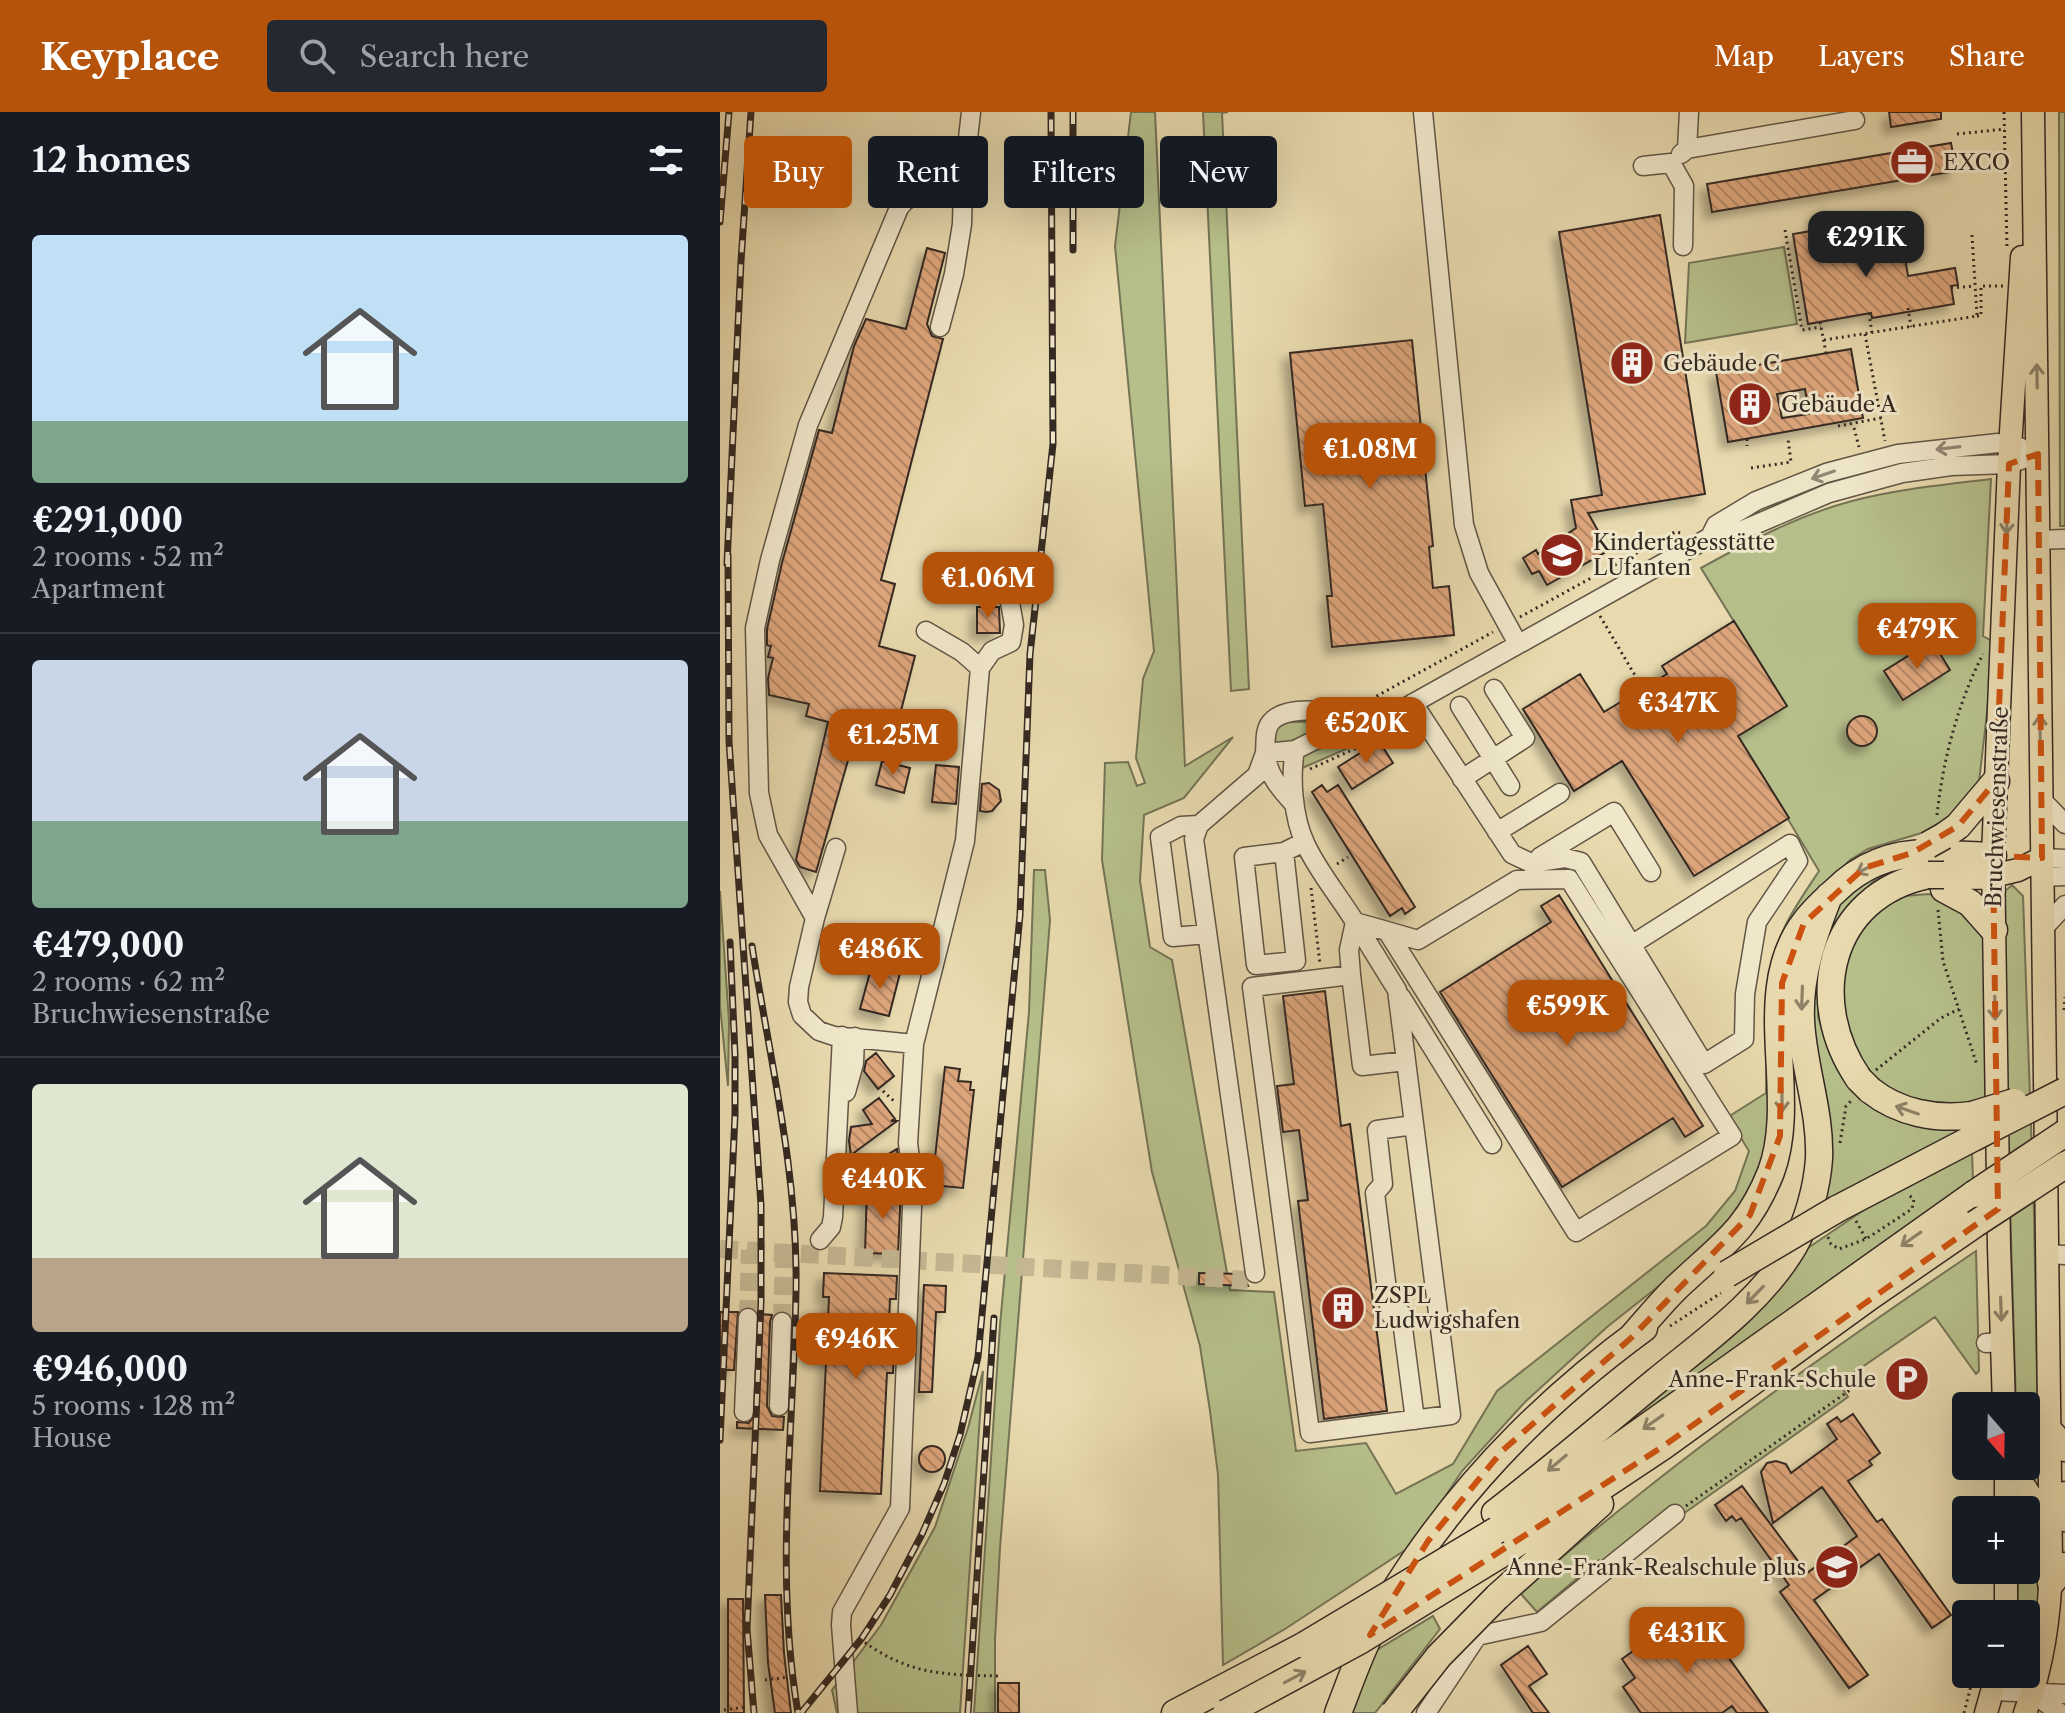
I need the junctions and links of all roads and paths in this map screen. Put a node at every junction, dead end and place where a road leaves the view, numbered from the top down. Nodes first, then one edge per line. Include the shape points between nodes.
1 (971, 112) edge
2 (1423, 112) edge
3 (1689, 112) edge
4 (2033, 112) edge
5 (1855, 120) dead end
6 (2012, 120) edge
7 (1957, 134) dead end
8 (968, 136) edge
9 (1687, 149) junction
10 (1671, 163) junction
11 (1643, 166) dead end
12 (899, 208) edge
13 (962, 208) edge
14 (1785, 230) dead end
15 (1972, 235) dead end
16 (1683, 246) dead end
17 (1975, 286) junction
18 (2008, 286) dead end
19 (1951, 288) dead end
20 (1908, 308) dead end
21 (1869, 313) dead end
22 (1977, 316) junction
23 (940, 327) dead end
24 (1911, 327) junction
25 (1872, 333) junction
26 (1865, 334) junction
27 (1824, 340) junction
28 (1826, 353) dead end
29 (1881, 418) junction
30 (1838, 427) dead end
31 (1854, 428) dead end
32 (1747, 439) dead end
33 (1788, 439) dead end
34 (1857, 440) dead end
35 (1747, 446) dead end
36 (2010, 454) junction
37 (2038, 454) junction
38 (1892, 455) junction
39 (1751, 468) dead end
40 (1902, 473) junction
41 (1756, 501) junction
42 (1764, 519) junction
43 (1710, 537) junction
44 (2065, 539) edge
45 (2037, 540) junction
46 (1010, 602) dead end
47 (1592, 603) junction
48 (1507, 624) junction
49 (926, 631) dead end
50 (1518, 644) junction
51 (1983, 653) dead end
52 (980, 668) junction
53 (1494, 689) dead end
54 (1643, 689) dead end
55 (1413, 703) junction
56 (1460, 706) dead end
57 (1376, 724) junction
58 (1295, 750) junction
59 (1265, 753) junction
60 (1493, 759) junction
61 (1295, 776) junction
62 (1462, 779) junction
63 (1996, 781) junction
64 (1510, 786) dead end
65 (1560, 793) dead end
66 (2041, 799) junction
67 (1294, 804) junction
68 (2065, 824) edge
69 (1199, 825) junction
70 (1497, 832) junction
71 (1304, 842) junction
72 (836, 848) dead end
73 (1284, 852) junction
74 (1348, 857) dead end
75 (2065, 859) edge
76 (1531, 863) junction
77 (1934, 864) junction
78 (1993, 866) junction
79 (2042, 867) junction
80 (1323, 872) junction
81 (1651, 872) dead end
82 (2065, 876) edge
83 (1829, 896) junction
84 (2065, 905) edge
85 (815, 918) junction
86 (1355, 922) junction
87 (1994, 930) junction
88 (2042, 930) junction
89 (1387, 931) junction
90 (1207, 934) junction
91 (1631, 945) junction
92 (1296, 961) junction
93 (1351, 975) junction
94 (1397, 990) junction
95 (848, 1037) junction
96 (914, 1044) junction
97 (1406, 1061) junction
98 (2065, 1079) edge
99 (1864, 1084) junction
100 (2065, 1091) edge
101 (1414, 1125) junction
102 (1973, 1126) junction
103 (2065, 1133) edge
104 (1492, 1144) dead end
105 (1839, 1153) dead end
106 (2065, 1165) edge
107 (844, 1179) dead end
108 (913, 1182) junction
109 (1904, 1194) dead end
110 (1846, 1213) junction
111 (1826, 1233) dead end
112 (1866, 1239) junction
113 (820, 1240) dead end
114 (2056, 1254) edge
115 (1255, 1273) dead end
116 (1436, 1308) junction
117 (1401, 1313) junction
118 (748, 1318) tunnel mouth
119 (782, 1322) tunnel mouth
120 (1631, 1338) junction
121 (2056, 1341) edge
122 (1850, 1390) dead end
123 (2002, 1392) edge
124 (779, 1406) dead end
125 (744, 1412) dead end
126 (1415, 1420) junction
127 (2057, 1439) edge
128 (1662, 1447) junction
129 (2018, 1480) edge
130 (2049, 1507) edge
131 (1675, 1514) joint
132 (1497, 1533) junction
133 (2056, 1571) edge
134 (1496, 1608) dead end
135 (841, 1625) junction
136 (1477, 1636) junction
137 (1001, 1676) dead end
138 (788, 1677) dead end
139 (765, 1680) dead end
140 (1970, 1688) edge
141 (1992, 1693) edge
142 (2065, 1694) edge
143 (2029, 1703) edge
144 (746, 1707) dead end
145 (724, 1710) dead end
146 (849, 1711) edge
147 (1175, 1713) edge
148 (1226, 1713) edge
149 (1338, 1713) edge
150 (1394, 1713) edge
151 (1426, 1713) edge
152 (1964, 1713) edge
153 (2060, 1713) edge

1 - 8 street
2 - 48 street via 1464,525 1479,573
3 - 9 street
37 -> 4 main road, Bruchwiesenstraße
5 - 9 street
6 - 7 path
6 - 36 main road, Bruchwiesenstraße via 2021,283
9 - 10 street
10 - 11 street
10 - 16 street via 1684,186
12 - 85 street via 808,425 755,628 762,807 768,835
13 - 23 street
14 - 27 path via 1802,330 1820,324
15 - 17 path
17 - 19 path
17 - 22 path
18 - 22 path via 1981,286
20 - 24 path
21 - 25 path
22 - 24 path
24 - 25 path
25 - 26 path
26 - 27 path
26 - 29 path
27 - 28 path
29 - 30 path
29 - 38 path
31 - 34 path
32 - 35 path
33 - 39 path via 1791,462
36 - 37 street
36 -> 38 street via 1953,447
36 - 40 street
36 -> 63 main road, Bruchwiesenstraße
37 - 45 main road, Bruchwiesenstraße
38 - 40 street
38 -> 41 street via 1826,473
40 - 42 street via 1829,493
41 - 42 street
41 - 43 street via 1716,525
42 - 43 street via 1724,538
43 - 47 street
43 - 48 path via 1675,532
44 - 45 street
66 -> 45 main road, Bruchwiesenstraße
46 - 52 street via 1011,642 992,651
47 - 50 street
47 - 54 path
48 - 50 street
49 - 52 street
50 - 55 street
51 - 77 path via 1956,721 1940,787
52 - 96 street via 965,841
53 - 60 street via 1525,738
55 - 57 street
55 - 62 street
56 - 60 street
57 - 58 street
57 - 59 street via 1364,718 1280,709 1266,730
57 - 61 path via 1372,741
58 - 59 street
58 - 61 street
59 - 67 street via 1276,784
59 - 69 street via 1257,775
60 - 62 street
60 - 64 street
61 - 67 street
62 - 70 street
63 - 77 highway
63 - 78 main road, Bruchwiesenstraße
65 - 70 street
66 - 68 street
66 - 79 main road, Bruchwiesenstraße
67 - 71 street
69 - 90 street via 1194,839
69 - 90 street via 1181,826 1160,837 1173,937
70 - 76 street via 1512,854
71 - 73 street
71 - 80 street
72 - 85 street
73 - 92 street
73 - 92 street via 1244,857 1256,965
74 - 80 path
75 - 79 street
76 - 81 street via 1614,812
76 - 91 street via 1565,858 1581,862
77 - 78 highway
77 -> 83 highway via 1887,859 1864,868
77 - 87 highway
77 - 99 path via 1943,961 1959,1009 1941,1018
77 - 99 highway via 1874,898 1854,917 1831,974 1835,1030 1847,1061
78 - 79 main road
78 - 87 main road, Bruchwiesenstraße
79 - 82 street
79 - 88 main road, Bruchwiesenstraße
80 - 86 street
80 - 92 path via 1310,880 1320,965 1303,968
83 -> 120 highway via 1804,923 1786,964 1778,1018 1780,1136 1759,1199 1725,1246 1677,1287
83 -> 132 highway via 1801,990 1819,1160 1813,1196 1795,1244 1743,1308
84 - 88 street
85 - 95 street via 798,1002 810,1025
86 - 89 street
86 - 93 street
86 - 94 street
87 -> 123 main road, Bruchwiesenstraße via 1999,1247 1994,1342
88 - 114 main road, Bruchwiesenstraße
89 - 89 street via 1418,940 1517,880 1569,879 1732,1136 1576,1232
90 - 115 street
91 - 91 street via 1644,936 1790,844 1798,861 1757,922 1744,1039 1704,1064
93 - 97 street via 1362,1066
93 - 126 street via 1252,987 1310,1433
94 - 97 street
94 - 104 street
95 - 96 street
95 - 113 street via 833,1217
96 - 108 street via 908,1143
97 - 101 street
98 - 102 highway, bridge
102 -> 99 highway via 1893,1104
99 - 105 path via 1846,1106
100 - 102 highway, bridge
101 - 116 street
101 - 117 street via 1377,1130 1383,1184 1375,1193 1388,1299 1390,1314
102 - 110 highway
103 -> 132 highway, bridge
106 - 128 highway, bridge via 1861,1302
107 - 108 path
108 - 135 street via 900,1508 842,1612
109 - 112 path via 1914,1199 1912,1209
110 - 112 path
110 - 120 highway, bridge via 1727,1274
111 - 112 path via 1839,1249
114 - 121 main road, Bruchwiesenstraße
116 - 117 street
116 - 126 street via 1451,1415
117 - 126 street
118 - 125 street
119 - 124 street
120 - 149 highway via 1536,1415 1449,1512 1377,1621
121 - 127 main road, Bruchwiesenstraße
122 - 131 path
127 - 130 main road, Bruchwiesenstraße
128 - 132 highway
128 - 150 highway, bridge via 1439,1656
129 - 130 main road
130 - 133 main road, Bruchwiesenstraße
131 - 136 street via 1541,1622
132 - 147 highway, bridge via 1305,1645
148 -> 132 highway, bridge via 1371,1634
133 - 143 main road, Bruchwiesenstraße
134 - 136 street
135 - 137 path via 912,1668 939,1675
135 - 146 street
136 - 151 street
138 - 139 path
140 - 152 path
141 - 143 street
142 - 143 street
143 - 153 street
144 - 145 path

